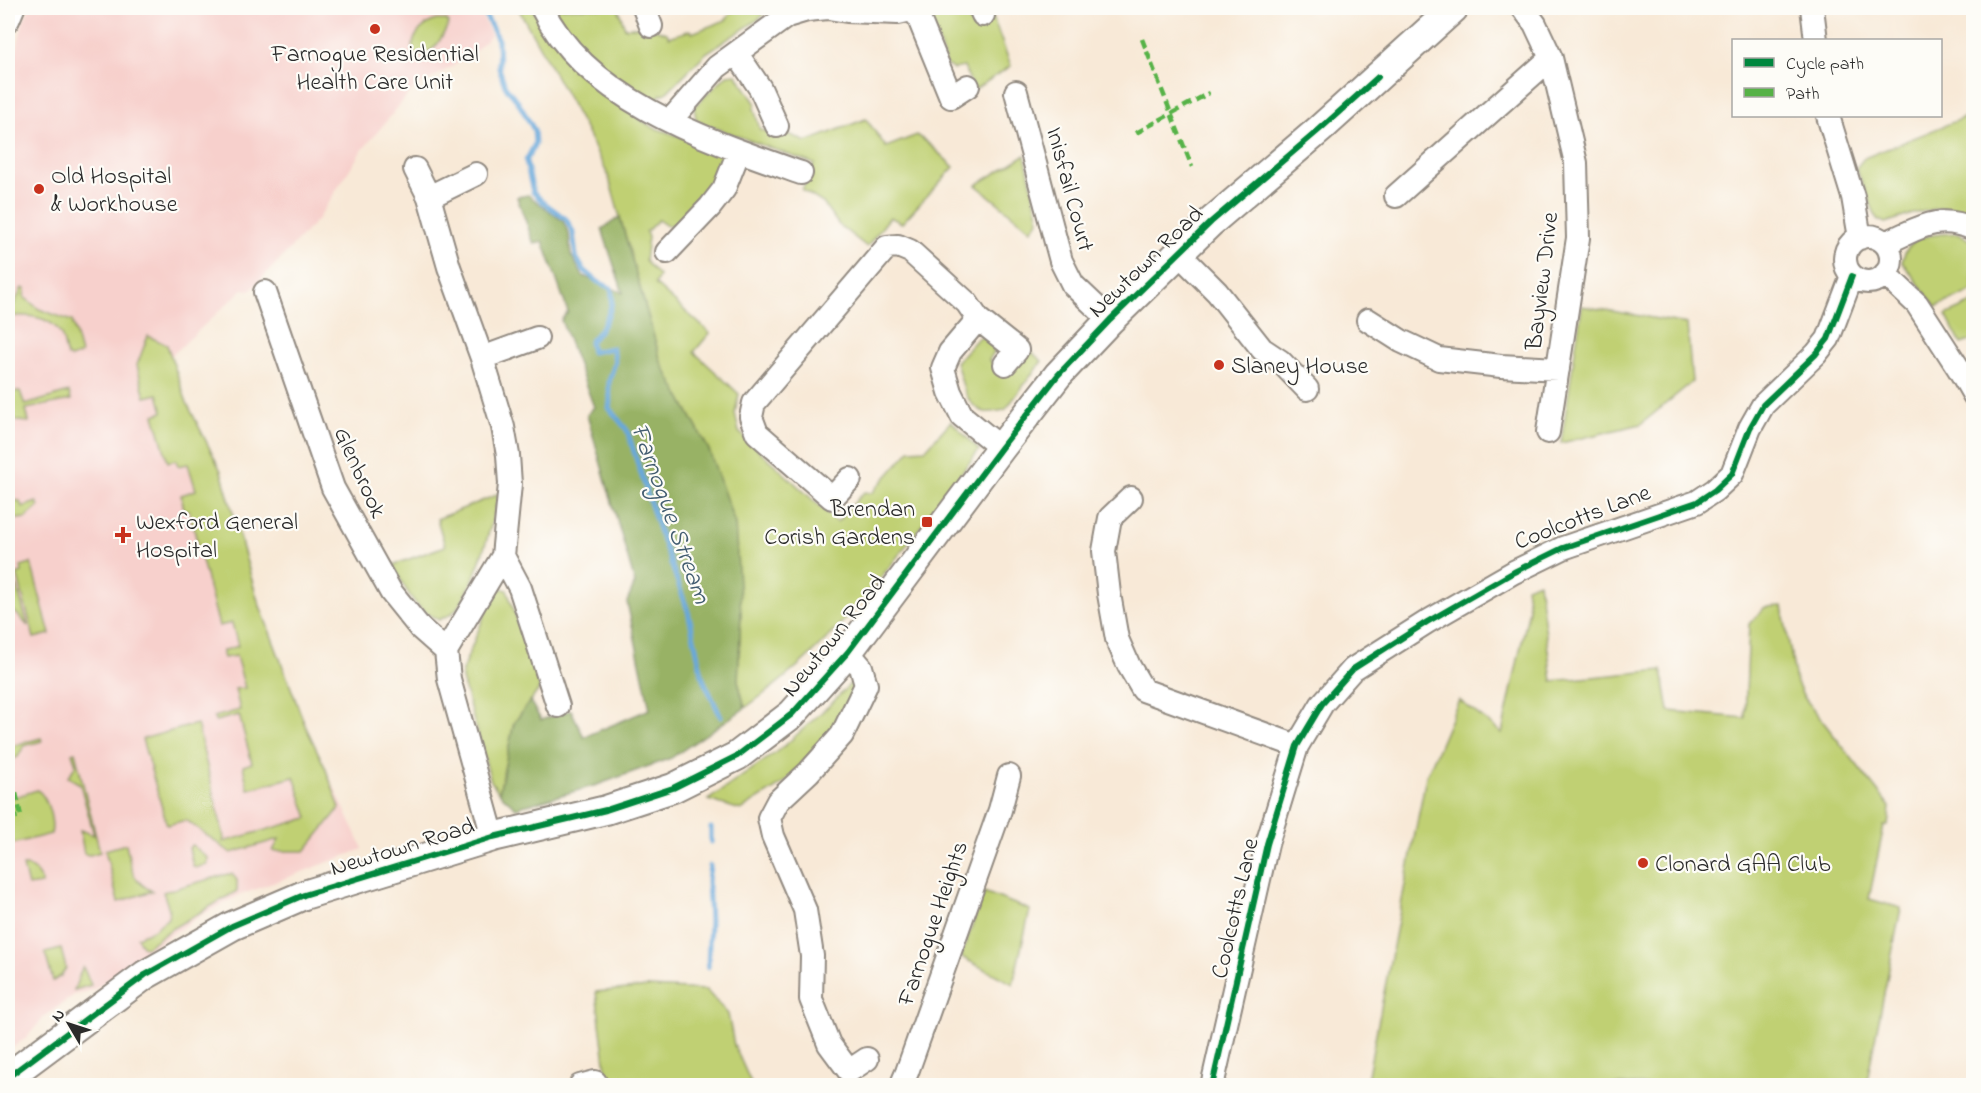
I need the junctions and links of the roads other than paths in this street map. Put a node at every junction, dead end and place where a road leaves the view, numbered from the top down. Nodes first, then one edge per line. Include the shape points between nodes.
1 (13, 8) edge
2 (542, 8) edge
3 (918, 8) edge
4 (1454, 8) edge
5 (1523, 8) edge
6 (1812, 8) edge
7 (782, 17) edge
8 (8, 20) edge
9 (1816, 39) edge
10 (737, 54) junction
11 (1551, 58) junction
12 (968, 86) dead end
13 (1016, 92) dead end
14 (1828, 117) edge
15 (670, 121) junction
16 (777, 126) dead end
17 (739, 151) junction
18 (415, 169) dead end
19 (801, 173) dead end
20 (476, 174) dead end
21 (429, 196) junction
22 (1395, 196) dead end
23 (1974, 229) edge
24 (1860, 238) junction
25 (1885, 243) junction
26 (667, 252) dead end
27 (1178, 253) junction
28 (1885, 274) junction
29 (1852, 276) junction
30 (265, 292) dead end
31 (978, 319) junction
32 (1110, 320) junction
33 (1368, 320) dead end
34 (537, 338) dead end
35 (482, 358) junction
36 (1005, 364) dead end
37 (1558, 369) junction
38 (1307, 389) dead end
39 (1974, 395) edge
40 (1548, 432) dead end
41 (1001, 448) junction
42 (850, 480) dead end
43 (1131, 498) dead end
44 (503, 556) junction
45 (446, 651) junction
46 (848, 652) junction
47 (558, 706) dead end
48 (1297, 746) junction
49 (1009, 776) dead end
50 (493, 837) junction
51 (867, 1059) dead end
52 (8, 1077) edge
53 (580, 1086) edge
54 (595, 1086) edge
55 (901, 1086) edge
56 (1212, 1086) edge

1 - 8 street
2 - 15 street via 577,57 626,97
3 - 7 street via 898,13 828,8
3 - 12 street via 951,97
4 - 27 main road, Newtown Road
5 - 11 street, Bayview Drive
6 - 9 street
7 - 10 street
10 - 15 street via 717,67
10 - 16 street via 760,88
11 - 22 street
11 - 37 street, Bayview Drive via 1576,163 1578,238
13 - 32 street, Inisfail Court via 1061,261 1073,285
14 - 24 street via 1853,197
15 - 17 street
17 - 19 street
17 - 26 street via 724,189
18 - 21 street
20 - 21 street
21 - 35 street via 449,267
23 - 25 street via 1934,222
24 - 25 street via 1873,237
24 - 29 street via 1853,241 1846,255
25 - 28 street via 1891,262
27 - 32 main road, Newtown Road
27 - 38 street via 1217,292 1262,349 1281,361
28 - 29 street via 1873,282
28 - 39 street via 1917,304
29 - 48 street, Coolcotts Lane via 1828,339 1762,405 1732,474 1715,490 1697,502 1563,548 1427,622 1347,675 1322,704
30 - 45 street, Glenbrook via 333,488 391,592 420,628
31 - 36 street via 1017,350
31 - 41 street via 950,352 943,368 962,416
31 - 42 street via 967,303 910,251 887,247 754,403 751,417 757,433 832,498
32 - 41 main road, Newtown Road via 1058,375
33 - 37 street, Bayview Drive via 1439,359
34 - 35 street
35 - 44 street via 508,455 510,484
37 - 40 street, Bayview Drive
41 - 46 main road, Newtown Road
43 - 48 street via 1110,518 1104,551 1117,639 1143,690
44 - 45 street
44 - 47 street via 520,588
45 - 50 street via 448,679
46 - 50 main road, Newtown Road via 792,714 737,756 673,788 606,810
46 - 51 street via 861,667 866,685 856,707 842,735 778,801 769,818 805,910 812,956 811,999 829,1044 849,1071
48 - 56 street, Coolcotts Lane via 1267,844
49 - 55 street, Farnogue Heights via 955,942
50 - 52 main road, Newtown Road via 304,896 232,926 145,975
53 - 54 street via 595,1082

